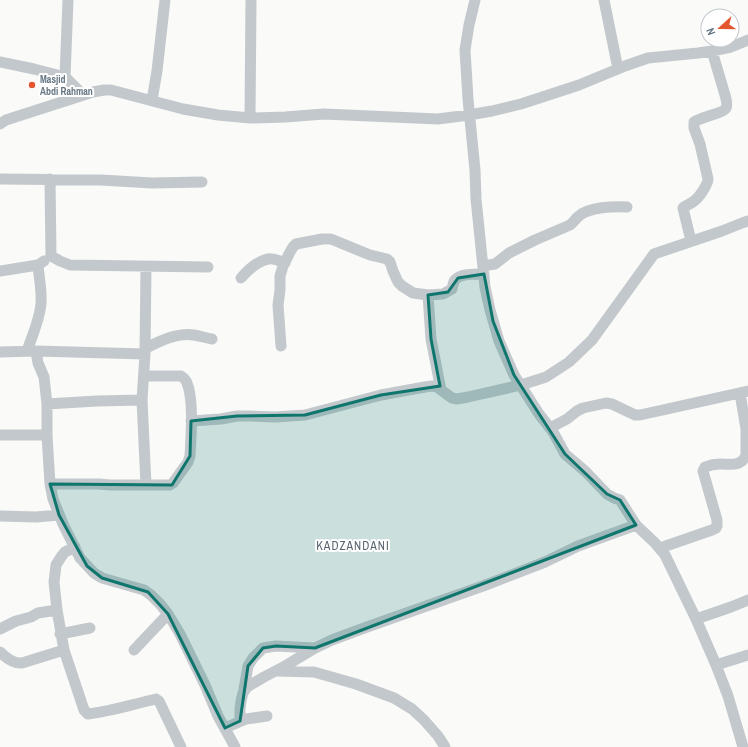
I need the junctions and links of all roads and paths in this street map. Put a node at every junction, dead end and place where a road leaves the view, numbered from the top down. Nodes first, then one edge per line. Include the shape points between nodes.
1 (68, 0) edge
2 (165, 0) edge
3 (250, 0) edge
4 (475, 0) edge
5 (604, 0) edge
6 (748, 40) edge
7 (712, 51) junction
8 (0, 62) edge
9 (618, 69) junction
10 (65, 77) junction
11 (83, 95) junction
12 (152, 100) junction
13 (469, 115) junction
14 (250, 118) junction
15 (0, 124) edge
16 (0, 179) edge
17 (50, 179) junction
18 (202, 182) dead end
19 (627, 207) dead end
20 (748, 221) edge
21 (691, 242) junction
22 (50, 256) junction
23 (285, 263) junction
24 (38, 265) junction
25 (146, 267) junction
26 (208, 268) dead end
27 (484, 270) junction
28 (0, 271) edge
29 (241, 278) dead end
30 (428, 295) junction
31 (212, 339) dead end
32 (281, 346) dead end
33 (31, 351) junction
34 (146, 351) junction
35 (0, 352) edge
36 (144, 376) junction
37 (521, 385) junction
38 (441, 390) junction
39 (744, 392) edge
40 (142, 400) junction
41 (47, 404) junction
42 (191, 421) junction
43 (550, 428) junction
44 (0, 435) edge
45 (47, 435) junction
46 (50, 484) junction
47 (146, 485) junction
48 (59, 515) junction
49 (0, 516) edge
50 (636, 525) junction
51 (75, 547) junction
52 (660, 548) junction
53 (748, 600) edge
54 (57, 610) junction
55 (168, 614) junction
56 (696, 619) junction
57 (90, 628) dead end
58 (0, 629) edge
59 (60, 634) junction
60 (315, 648) junction
61 (64, 650) junction
62 (134, 650) dead end
63 (0, 652) edge
64 (748, 655) edge
65 (716, 665) junction
66 (275, 671) junction
67 (244, 690) junction
68 (267, 716) dead end
69 (240, 721) junction
70 (225, 728) junction
71 (180, 747) edge
72 (235, 747) edge
73 (445, 747) edge
74 (743, 747) edge

1 - 10 street
2 - 12 street
3 - 14 street
4 - 13 street via 465,50
5 - 9 street
6 - 7 street
7 - 9 street via 648,58
7 - 21 street via 727,107 724,111 694,122 708,178 707,184 697,198 683,208
8 - 10 street
9 - 13 street via 528,102
10 - 11 street
11 - 12 street via 111,90
11 - 15 street
12 - 14 street via 183,109
13 - 14 street via 438,119 324,114
13 - 27 street
16 - 17 street
17 - 18 street
17 - 22 street
19 - 27 street via 600,208 582,214 574,223 535,240
20 - 21 street
21 - 37 street via 654,254 586,347 546,377
22 - 24 street
22 - 25 street via 70,265
23 - 29 street via 268,259 252,267
23 - 30 street via 296,244 331,239 387,259 401,285 413,293
23 - 32 street via 280,276 278,305
24 - 28 street
24 - 33 street via 41,304
25 - 26 street
25 - 34 street
27 - 30 street via 458,278 448,292
27 - 37 street via 485,287 499,341
30 - 38 street via 431,339
31 - 34 street via 193,334 183,335 163,340
33 - 34 street
33 - 35 street
33 - 41 street via 44,377
34 - 36 street
36 - 40 street
36 - 42 street via 181,376 185,379 191,403
37 - 38 street via 457,399
37 - 43 street
38 - 42 street via 425,386 304,415 237,416
39 - 43 street via 640,415 612,404 588,406
39 - 52 street via 744,459 735,464 710,465 703,471 718,526
40 - 41 street
40 - 47 street
41 - 45 street
42 - 47 street via 188,462 170,485
43 - 50 street via 568,457 607,494 620,500
44 - 45 street
45 - 46 street
46 - 47 street
46 - 48 street
48 - 49 street
48 - 51 street
50 - 52 street
50 - 60 street via 483,586
51 - 54 street via 65,552 56,565 54,582
51 - 55 street via 80,558 94,573 102,578 144,590
52 - 56 street
53 - 56 street
54 - 58 street via 38,613
54 - 59 street
55 - 62 street
55 - 70 street
56 - 65 street
57 - 59 street
59 - 61 street
60 - 66 street
60 - 67 street via 263,648 248,666
61 - 63 street via 18,664
61 - 71 street via 84,710 88,714 156,698
64 - 65 street
65 - 74 street
66 - 67 street
66 - 73 street via 314,672 394,698 424,720
67 - 69 street
68 - 69 street
69 - 70 street
70 - 72 street

